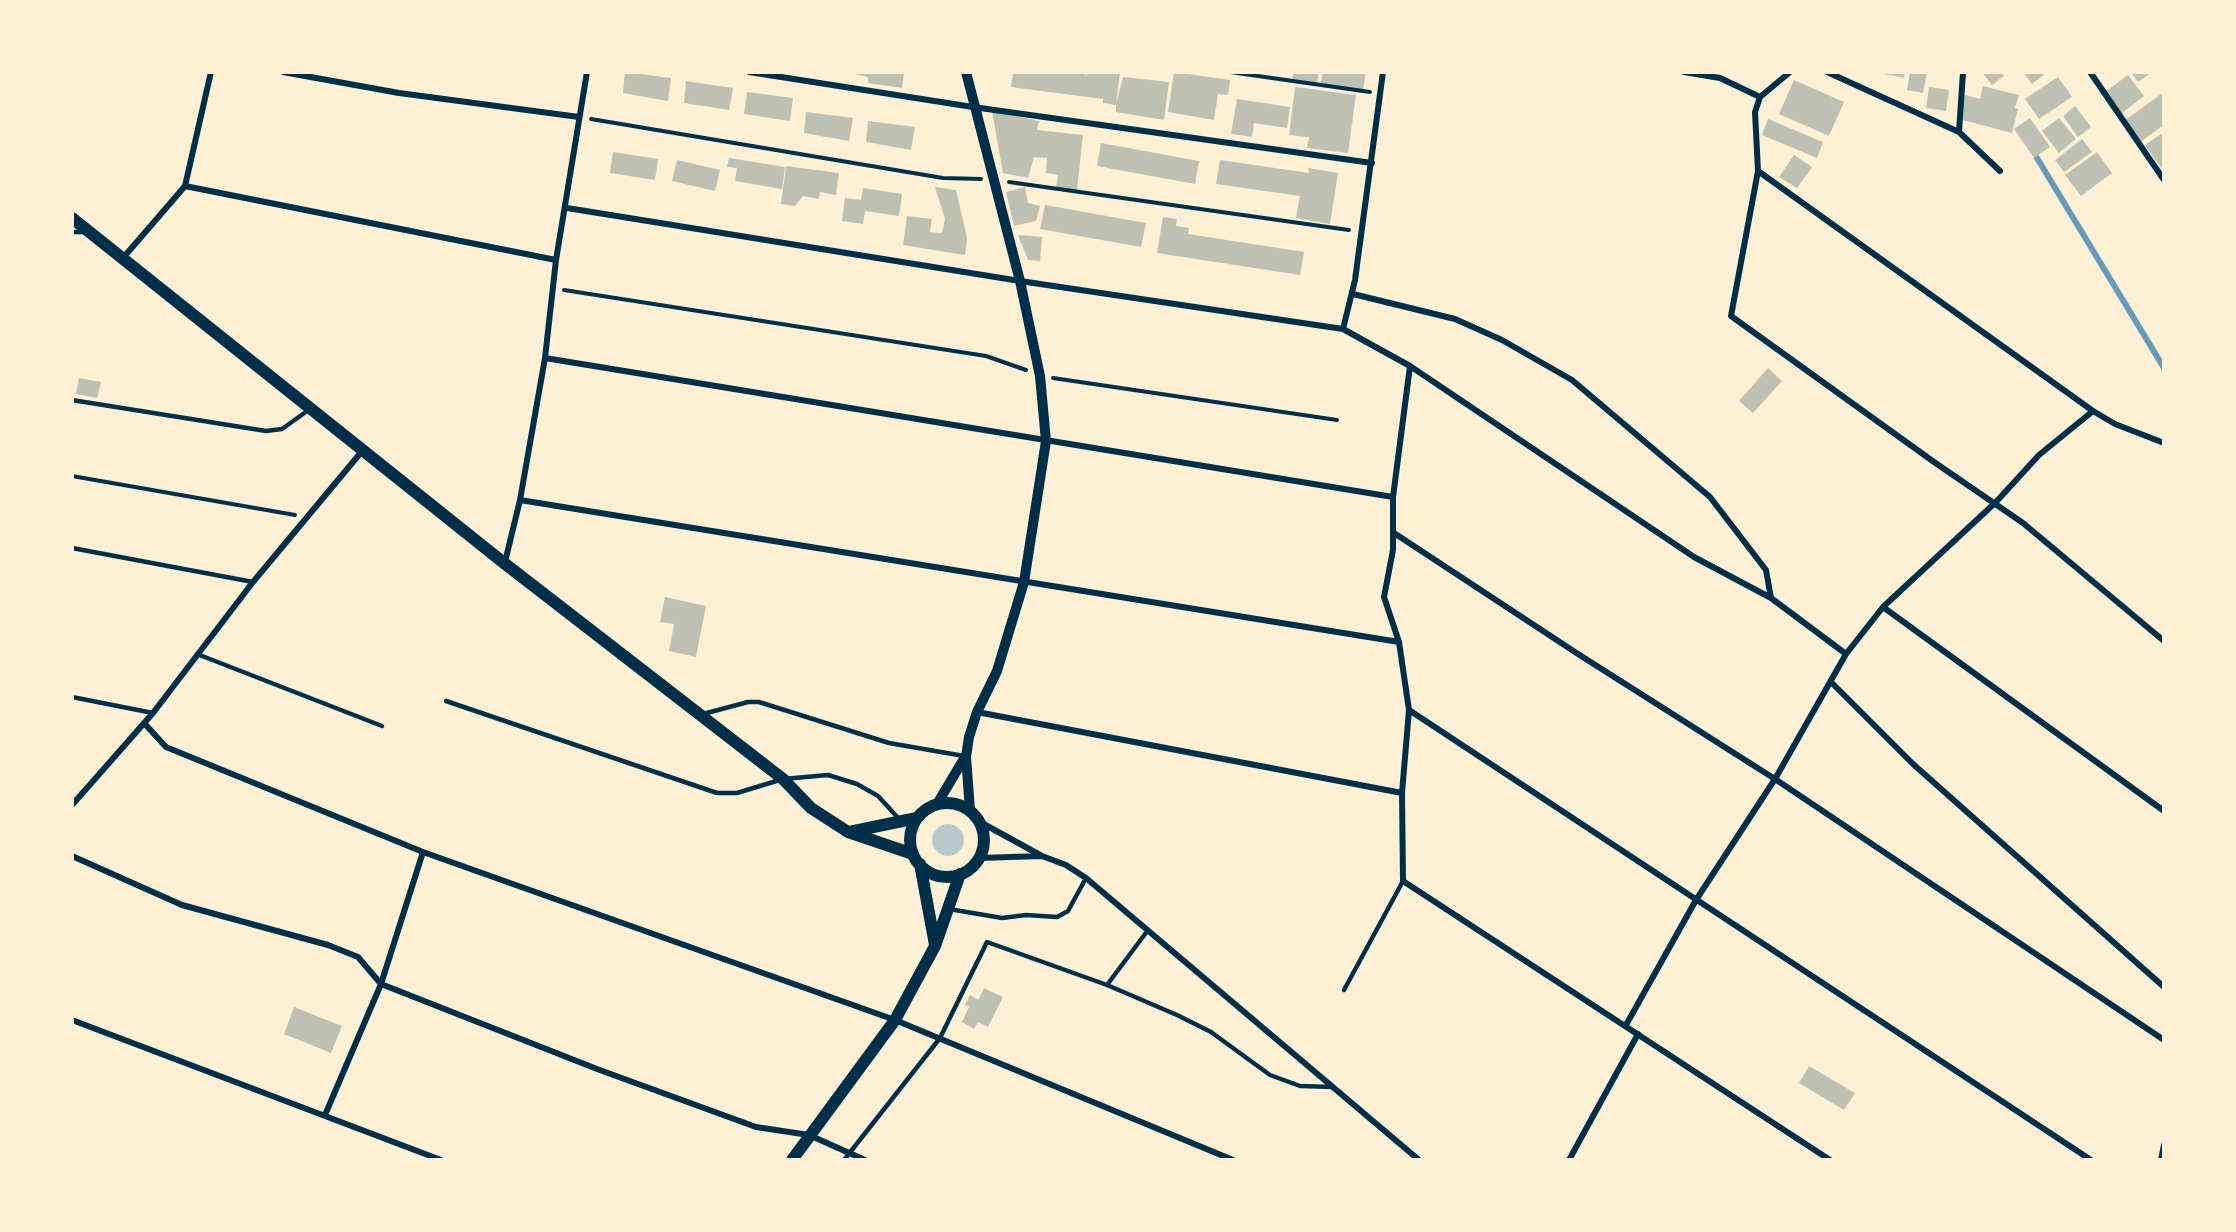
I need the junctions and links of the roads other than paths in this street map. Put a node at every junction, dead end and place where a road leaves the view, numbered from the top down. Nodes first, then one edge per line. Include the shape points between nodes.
1 (211, 72) edge
2 (283, 72) edge
3 (587, 72) edge
4 (748, 72) edge
5 (966, 72) edge
6 (1383, 72) edge
7 (1684, 72) edge
8 (1791, 72) edge
9 (1827, 72) edge
10 (1963, 72) edge
11 (2090, 72) edge
12 (1760, 97) junction
13 (974, 107) junction
14 (579, 117) junction
15 (1959, 132) junction
16 (1372, 163) junction
17 (1758, 171) junction
18 (2000, 171) dead end
19 (2164, 180) edge
20 (185, 186) junction
21 (567, 208) junction
22 (72, 218) edge
23 (72, 232) edge
24 (90, 232) junction
25 (123, 258) junction
26 (556, 260) junction
27 (1020, 281) junction
28 (1353, 294) junction
29 (1343, 329) junction
30 (546, 358) junction
31 (1410, 366) junction
32 (72, 400) edge
33 (310, 409) junction
34 (2093, 411) junction
35 (1046, 441) junction
36 (2164, 443) edge
37 (363, 450) junction
38 (1393, 497) junction
39 (520, 500) junction
40 (1996, 502) junction
41 (1394, 533) junction
42 (72, 548) edge
43 (504, 563) junction
44 (253, 582) junction
45 (1024, 582) junction
46 (1771, 598) junction
47 (1883, 608) junction
48 (2164, 641) edge
49 (1399, 642) junction
50 (197, 654) junction
51 (1846, 654) junction
52 (1832, 683) junction
53 (72, 697) edge
54 (446, 701) dead end
55 (1409, 710) junction
56 (977, 712) junction
57 (153, 713) junction
58 (700, 715) junction
59 (144, 723) junction
60 (382, 726) dead end
61 (966, 757) junction
62 (783, 779) junction
63 (1775, 779) junction
64 (1402, 792) junction
65 (937, 804) junction
66 (72, 805) edge
67 (970, 810) junction
68 (2164, 811) edge
69 (917, 818) junction
70 (901, 822) junction
71 (981, 822) junction
72 (848, 832) junction
73 (423, 852) junction
74 (72, 856) edge
75 (1042, 856) junction
76 (980, 858) junction
77 (917, 859) junction
78 (960, 874) junction
79 (1086, 878) junction
80 (1403, 881) junction
81 (1696, 900) junction
82 (948, 909) junction
83 (1148, 930) junction
84 (935, 946) junction
85 (381, 984) junction
86 (1107, 985) junction
87 (2164, 987) edge
88 (1344, 990) dead end
89 (72, 1020) edge
90 (895, 1020) junction
91 (1626, 1025) junction
92 (1638, 1034) junction
93 (939, 1038) junction
94 (2164, 1040) edge
95 (1336, 1087) junction
96 (325, 1115) junction
97 (809, 1135) junction
98 (2164, 1145) edge
99 (849, 1153) junction
100 (441, 1160) edge
101 (792, 1160) edge
102 (844, 1160) edge
103 (865, 1160) edge
104 (1233, 1160) edge
105 (1419, 1160) edge
106 (1569, 1160) edge
107 (1830, 1160) edge
108 (2091, 1160) edge
109 (2161, 1160) edge

1 - 20 street
2 - 14 street via 399,93
3 - 14 street
4 - 13 street
5 - 13 street
6 - 16 street
7 - 12 street via 1720,78
8 - 12 street
9 - 15 street
10 - 15 street
11 - 19 street
12 - 17 street via 1755,112
13 - 16 street
13 - 27 street
14 - 21 street
15 - 18 street
16 - 28 street
17 - 34 street
17 - 40 street via 1731,316
20 - 25 street
20 - 26 street
21 - 26 street
21 - 27 street
22 - 24 main road
23 - 24 lane
24 - 25 main road
25 - 33 main road
26 - 30 street
27 - 29 street
27 - 35 street via 1040,376
28 - 29 street
28 - 46 street via 1455,319 1502,340 1572,380 1710,497 1766,570
29 - 31 street
30 - 35 street
30 - 39 street
31 - 38 street
31 - 46 street via 1694,557
32 - 33 lane via 266,431 282,429
33 - 37 main road
34 - 36 street
34 - 40 street via 2039,454
35 - 38 street
35 - 45 street
37 - 43 main road
37 - 44 street
38 - 41 street
39 - 43 street
39 - 45 street
40 - 47 street
40 - 48 street
41 - 49 street via 1384,597
41 - 63 street
42 - 44 lane
43 - 58 main road
44 - 50 street
45 - 49 street
45 - 56 street via 997,671
46 - 51 street
47 - 51 street
47 - 68 street
49 - 55 street
50 - 57 street
50 - 60 lane
51 - 52 street
52 - 63 street
52 - 87 street via 1913,764
53 - 57 lane
54 - 62 lane via 717,793 737,793
55 - 64 street
55 - 81 street
56 - 61 street
56 - 64 street
57 - 59 street
58 - 61 lane via 759,702 889,743
58 - 62 main road
59 - 66 street
59 - 73 street via 166,747
61 - 65 street
61 - 67 street
62 - 70 lane via 828,775 858,784 878,796
62 - 72 main road via 811,808
63 - 81 street
63 - 94 street
64 - 80 street
65 - 67 main road via 950,802
65 - 69 main road
67 - 71 main road
69 - 70 main road
69 - 77 main road via 910,836
70 - 72 main road
71 - 75 street
71 - 76 main road via 984,844
72 - 77 main road
73 - 85 street
73 - 90 street
74 - 85 street via 182,905 328,945 358,957
75 - 76 street
75 - 79 street
76 - 78 main road
77 - 78 main road via 939,876
77 - 84 main road
78 - 82 main road
79 - 82 lane via 1068,911 1057,917 1002,918
79 - 83 street
80 - 88 lane
80 - 91 street
81 - 91 street
81 - 108 street
82 - 84 main road
83 - 86 lane
83 - 95 street
84 - 90 main road
85 - 96 street
85 - 97 street via 722,1116 756,1127
86 - 93 lane via 987,942
86 - 95 lane via 1210,1032 1270,1075 1300,1086
89 - 96 street
90 - 93 street
90 - 97 main road
91 - 92 street
92 - 106 street
92 - 107 street
93 - 99 lane
93 - 104 street
95 - 105 street
96 - 100 street
97 - 99 street
97 - 101 main road
98 - 109 street
99 - 102 lane
99 - 103 street

